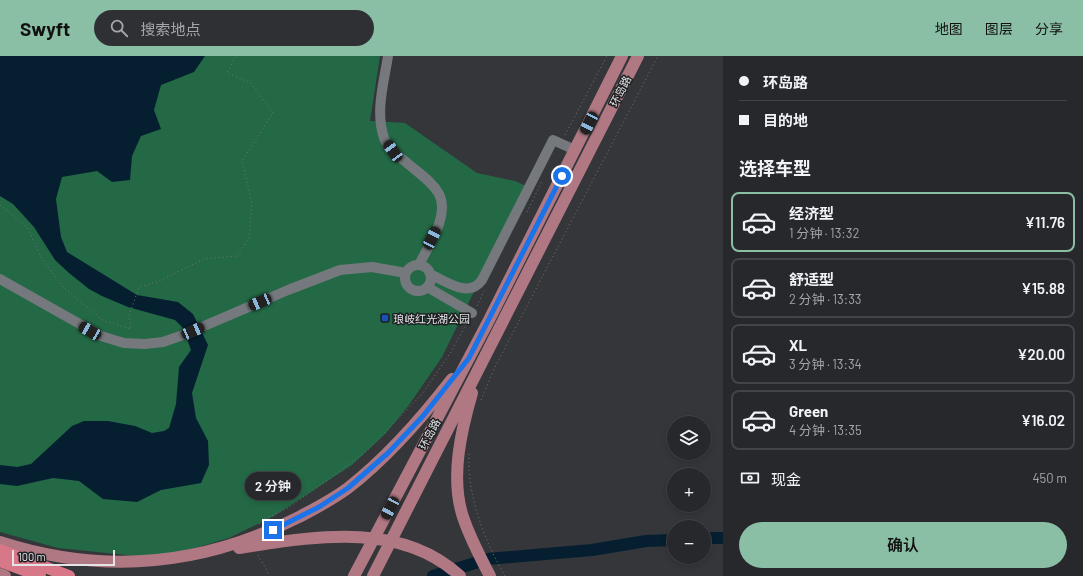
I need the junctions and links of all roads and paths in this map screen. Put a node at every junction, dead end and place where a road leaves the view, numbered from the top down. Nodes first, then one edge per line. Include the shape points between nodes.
1 (236, 56) edge
2 (388, 56) edge
3 (607, 56) edge
4 (622, 56) edge
5 (638, 56) edge
6 (658, 56) edge
7 (561, 144) junction
8 (575, 150) junction
9 (544, 177) dead end
10 (0, 205) edge
11 (524, 218) dead end
12 (419, 265) junction
13 (406, 273) junction
14 (430, 274) junction
15 (0, 279) edge
16 (487, 286) dead end
17 (427, 287) junction
18 (472, 314) junction
19 (469, 358) junction
20 (481, 364) junction
21 (480, 401) dead end
22 (469, 452) dead end
23 (258, 525) dead end
24 (0, 542) edge
25 (0, 550) edge
26 (256, 551) dead end
27 (206, 552) junction
28 (0, 561) edge
29 (0, 574) edge
30 (5, 576) edge
31 (40, 576) edge
32 (69, 576) edge
33 (270, 576) edge
34 (354, 576) edge
35 (373, 576) edge
36 (460, 576) edge
37 (490, 576) edge
38 (506, 576) edge

1 - 10 path via 228,73 252,83 273,113 242,161 252,204 249,238 237,256 204,259 157,282 139,287 129,316 131,329 104,321 63,287 42,259 27,227
2 - 12 street via 379,114 384,139 393,151 429,181 439,195 442,211 439,224
3 - 7 path
4 - 8 main road, 环岛路
5 - 20 main road, 环岛路
6 - 21 path via 495,367
7 - 8 street
7 - 14 street via 553,140 480,282 472,288 464,289
8 - 19 main road, 环岛路
9 - 11 path
12 - 13 street via 411,267
12 - 14 street via 426,268
13 - 15 street via 372,267 340,270 183,335 163,342 145,344 124,343 90,331
13 - 17 street via 406,281 410,287 417,290
14 - 17 street
16 - 18 path
17 - 18 street
18 - 23 path via 451,352 423,393 373,446 288,508
19 - 27 main road via 423,416 388,453 348,488 325,504 276,528
19 - 34 main road, 环岛路
20 - 35 main road, 环岛路
20 - 37 main road via 461,434 459,499 473,542
22 - 38 path via 471,490 485,534
24 - 27 main road via 55,556 113,562 168,559
25 - 32 highway
26 - 33 path
27 - 36 main road via 298,539 360,537 392,541 428,554
28 - 31 highway
29 - 30 main road

